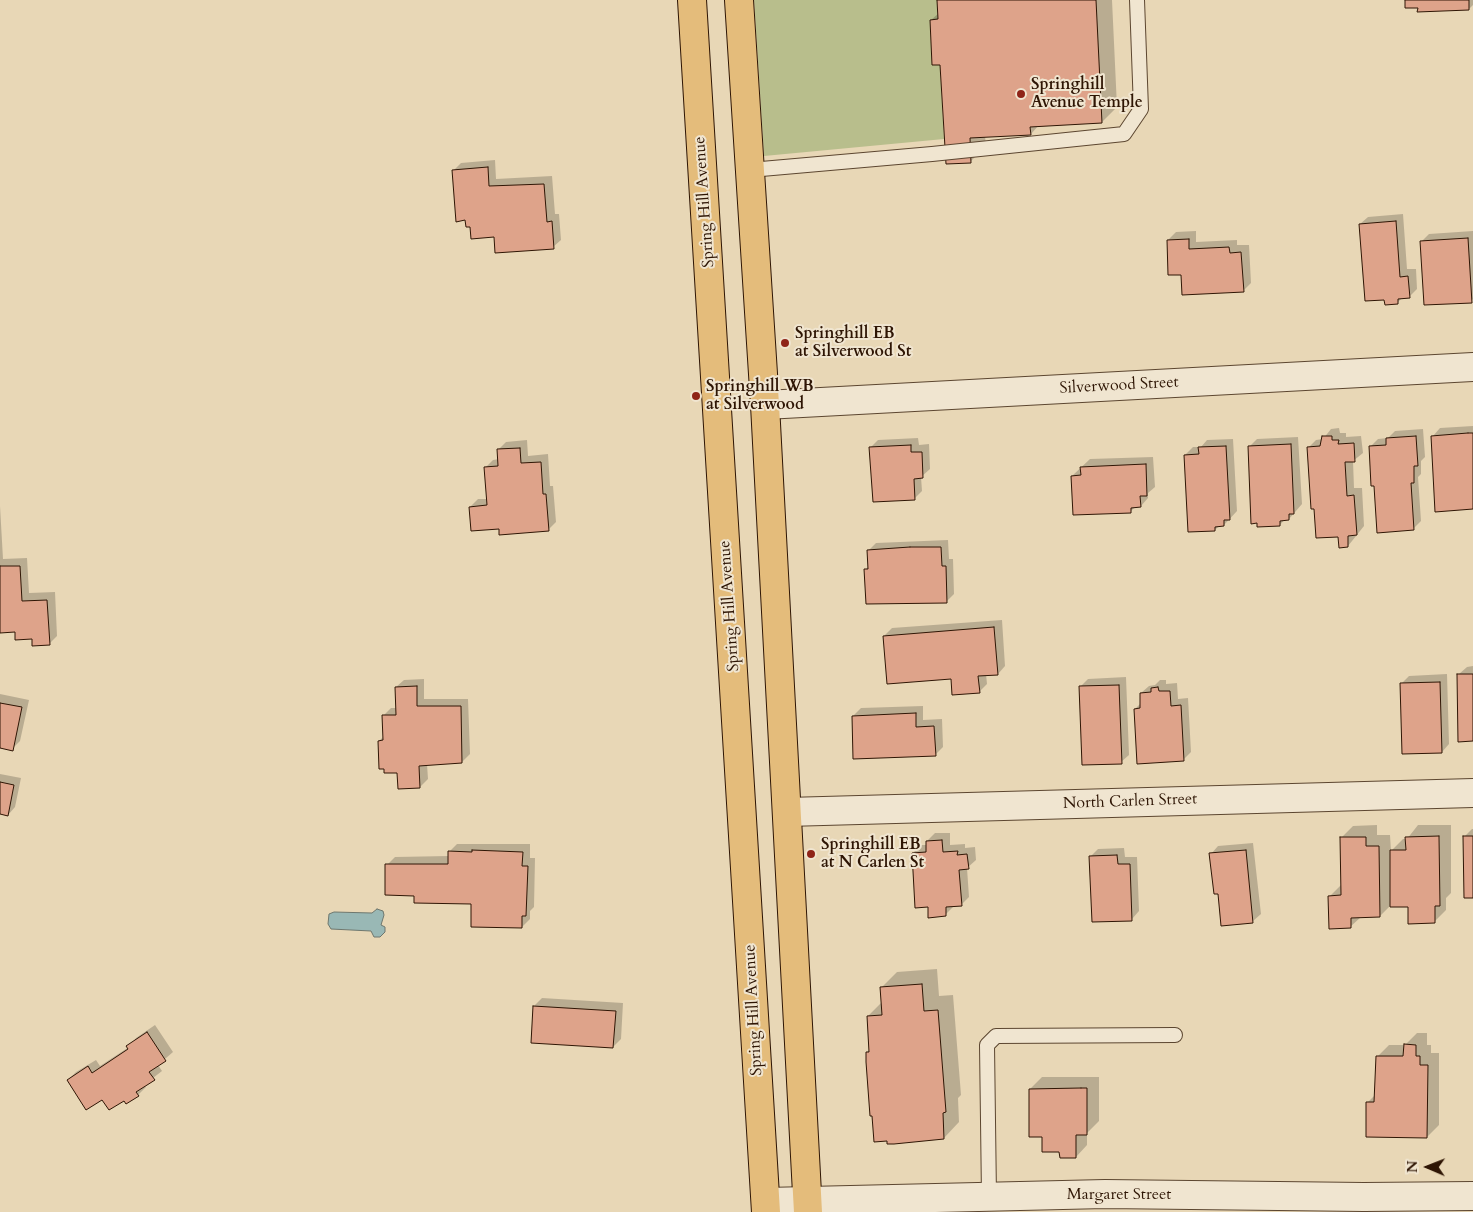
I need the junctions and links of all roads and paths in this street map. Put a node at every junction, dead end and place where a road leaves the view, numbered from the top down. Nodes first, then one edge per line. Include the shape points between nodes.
1 (692, 0) edge
2 (739, 0) edge
3 (1136, 0) edge
4 (750, 170) junction
5 (1473, 367) edge
6 (765, 405) junction
7 (1473, 793) edge
8 (787, 812) junction
9 (1175, 1035) dead end
10 (1473, 1196) edge
11 (989, 1197) junction
12 (1139, 1203) edge
13 (1022, 1204) edge
14 (904, 1206) edge
15 (766, 1207) edge
16 (808, 1207) edge

1 - 15 main road, Spring Hill Avenue
2 - 4 main road
3 - 4 lane via 1141,109 1124,134
4 - 6 main road
5 - 6 street, Silverwood Street
6 - 8 main road
7 - 8 street, North Carlen Street
8 - 16 main road
9 - 11 lane via 996,1036 987,1045
10 - 12 street, Margaret Street
11 - 13 street, Margaret Street
11 - 14 street, Margaret Street
12 - 13 street, Margaret Street
14 - 16 street, Margaret Street
15 - 16 street, Margaret Street

